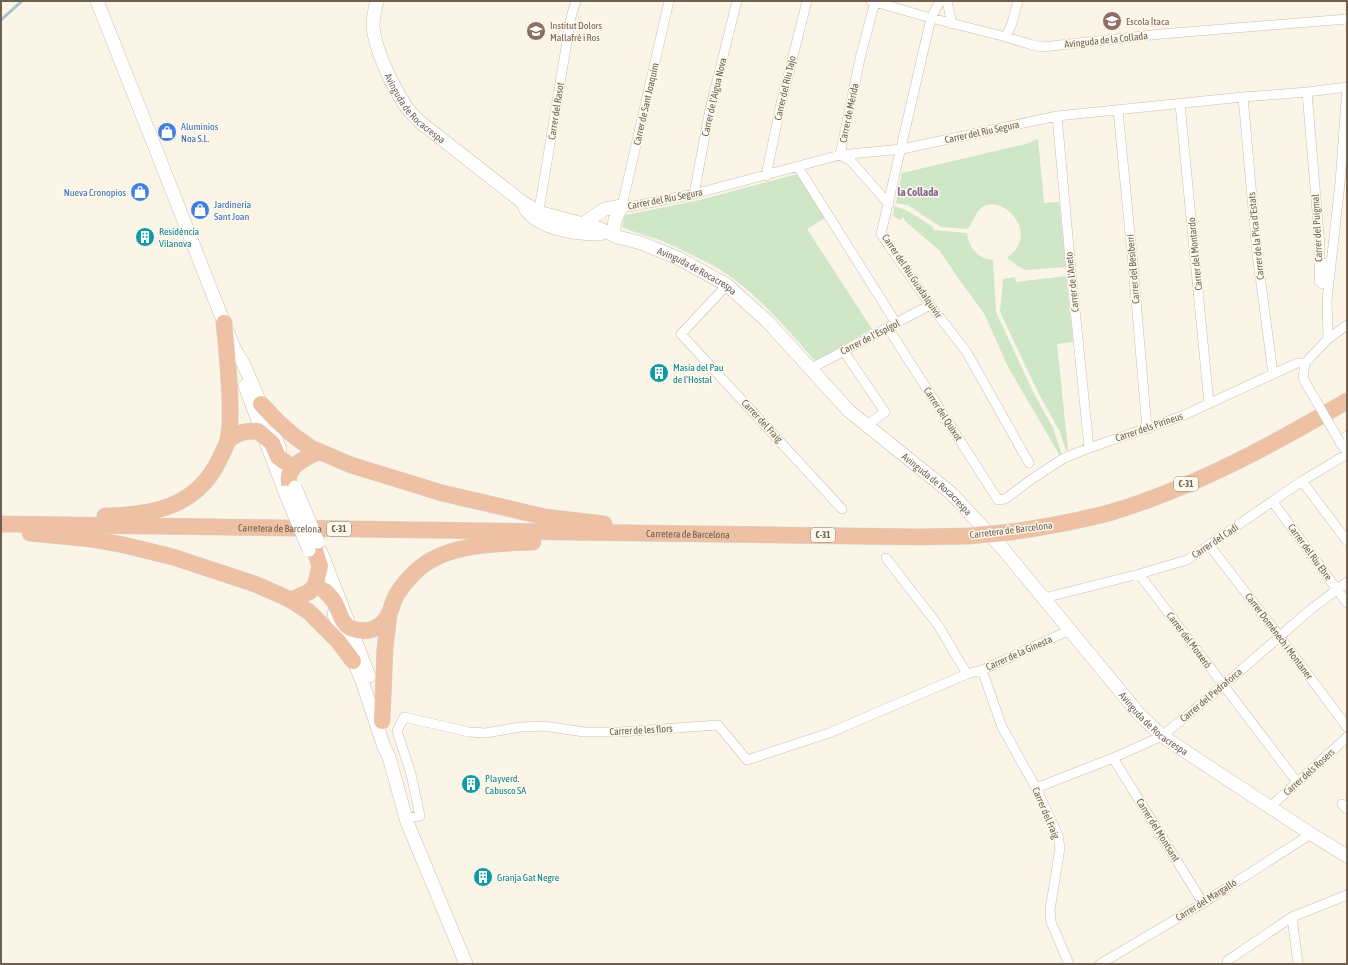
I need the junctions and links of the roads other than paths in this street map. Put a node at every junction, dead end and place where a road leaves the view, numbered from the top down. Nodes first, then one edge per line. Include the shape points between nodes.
1 (97, 1) edge
2 (377, 1) edge
3 (576, 1) edge
4 (669, 1) edge
5 (737, 1) edge
6 (807, 1) edge
7 (940, 1) edge
8 (947, 1) edge
9 (1018, 1) edge
10 (873, 2) edge
11 (931, 18) junction
12 (1347, 19) edge
13 (952, 24) junction
14 (1006, 37) junction
15 (1347, 87) edge
16 (1307, 92) junction
17 (1243, 97) junction
18 (1180, 104) junction
19 (1118, 110) junction
20 (1057, 116) junction
21 (902, 149) junction
22 (840, 155) junction
23 (798, 167) junction
24 (766, 176) junction
25 (1340, 183) junction
26 (694, 194) junction
27 (889, 204) junction
28 (622, 206) junction
29 (538, 217) junction
30 (582, 224) junction
31 (572, 232) junction
32 (614, 235) junction
33 (727, 285) junction
34 (930, 305) junction
35 (224, 323) junction
36 (896, 323) junction
37 (1347, 325) edge
38 (888, 328) junction
39 (1328, 339) junction
40 (234, 348) junction
41 (843, 350) junction
42 (1305, 363) junction
43 (810, 369) junction
44 (1273, 374) junction
45 (1347, 401) edge
46 (261, 404) junction
47 (1209, 404) junction
48 (867, 425) junction
49 (1147, 428) junction
50 (263, 436) junction
51 (1344, 439) edge
52 (228, 440) junction
53 (1089, 448) junction
54 (318, 452) junction
55 (1347, 453) edge
56 (1029, 463) dead end
57 (289, 479) junction
58 (1302, 481) junction
59 (998, 500) joint
60 (1273, 502) junction
61 (842, 509) dead end
62 (1, 518) edge
63 (296, 519) joint
64 (1, 524) edge
65 (1, 529) edge
66 (677, 534) junction
67 (1347, 541) edge
68 (314, 544) junction
69 (1210, 545) junction
70 (886, 558) dead end
71 (1140, 574) junction
72 (318, 575) junction
73 (1347, 582) edge
74 (1337, 590) junction
75 (325, 591) junction
76 (1044, 598) junction
77 (291, 600) junction
78 (1347, 603) edge
79 (389, 614) junction
80 (351, 629) junction
81 (1070, 630) junction
82 (1280, 637) junction
83 (353, 661) junction
84 (982, 670) junction
85 (967, 674) junction
86 (1224, 685) junction
87 (382, 721) junction
88 (1347, 728) edge
89 (1162, 736) junction
90 (1347, 737) edge
91 (389, 757) junction
92 (1113, 758) junction
93 (1297, 782) junction
94 (1036, 788) junction
95 (1270, 807) junction
96 (406, 818) junction
97 (1311, 834) junction
98 (1347, 856) edge
99 (1347, 895) edge
100 (1203, 903) junction
101 (1292, 917) junction
102 (466, 964) edge
103 (1069, 964) edge
104 (1100, 964) edge
105 (1228, 964) edge
106 (1298, 964) edge

1 - 35 street
2 - 29 street, Avinguda de Rocacrespa via 373,26 376,41 383,64 408,109 420,122 521,201 526,210
3 - 29 street, Carrer del Rasot via 571,17
4 - 28 street, Carrer de Sant Joaquim
5 - 26 street, Carrer de l'Aigua Nova via 710,109
6 - 24 street, Carrer del Riu Tajo
7 - 11 street, Carrer del Riu Guadalquivir
8 - 13 street
9 - 14 street
10 - 11 street, Avinguda de la Collada
10 - 22 street, Carrer de Mèrida
11 - 13 street, Avinguda de la Collada
11 - 21 street, Carrer del Riu Guadalquivir
12 - 14 street, Avinguda de la Collada via 1161,34 1042,47
13 - 14 street, Avinguda de la Collada
15 - 16 street, Carrer del Riu Segura
15 - 25 street
16 - 17 street, Carrer del Riu Segura
16 - 25 street, Carrer del Puigmal via 1320,247 1319,281 1322,284
17 - 18 street, Carrer del Riu Segura
17 - 44 street, Carrer de la Pica d'Estats via 1257,253
18 - 19 street, Carrer del Riu Segura
18 - 47 street, Carrer del Montardo
19 - 20 street, Carrer del Riu Segura
19 - 49 street, Carrer del Besiberri
20 - 21 street, Carrer del Riu Segura
20 - 53 street, Carrer de l'Aneto
21 - 22 street, Carrer del Riu Segura
21 - 27 street, Carrer del Riu Guadalquivir
22 - 23 street, Carrer del Riu Segura
22 - 27 street, Carrer de Mèrida via 851,161
23 - 24 street, Carrer del Riu Segura
23 - 36 street
24 - 26 street, Carrer del Riu Segura
25 - 39 street via 1327,300
26 - 28 street, Carrer del Riu Segura via 629,208
27 - 34 street, Carrer del Riu Guadalquivir via 882,234
28 - 30 street via 605,209
28 - 32 street via 614,220
29 - 30 street, Avinguda de Rocacrespa
29 - 31 street, Avinguda de Rocacrespa
30 - 31 street
30 - 32 street, Avinguda de Rocacrespa
31 - 32 street, Avinguda de Rocacrespa
32 - 33 street, Avinguda de Rocacrespa via 678,258
33 - 43 street, Avinguda de Rocacrespa via 768,322
33 - 61 street, Carrer del Fraig via 681,334
34 - 36 street, Carrer de l'Espígol
34 - 56 street, Carrer del Riu Guadalquivir via 966,351
35 - 40 street
35 - 52 highway via 229,373
36 - 38 street, Carrer de l'Espígol
37 - 39 street
38 - 41 street, Carrer de l'Espígol
38 - 59 street, Carrer del Quixot
39 - 42 street
40 - 46 street
40 - 50 street via 234,356
41 - 43 street, Carrer de l'Espígol
41 - 48 street via 885,412
42 - 44 street, Carrer dels Pirineus via 1297,363
42 - 51 street, bridge via 1303,378
43 - 48 street, Avinguda de Rocacrespa via 849,411
44 - 47 street, Carrer dels Pirineus
45 - 66 highway, Carretera de Barcelona / C-31, bridge via 1264,448 1209,475 1112,511 1039,528 969,536 920,538
46 - 54 highway via 294,436
46 - 57 street
47 - 49 street, Carrer dels Pirineus
48 - 76 street, Avinguda de Rocacrespa via 951,493
49 - 53 street, Carrer dels Pirineus
50 - 52 highway via 258,431 244,431
50 - 57 street
50 - 57 highway via 272,443
51 - 55 street
52 - 62 highway via 210,476 197,491 169,507 149,512 111,515
53 - 59 street, Carrer dels Pirineus via 1064,458 1005,499
54 - 57 highway via 295,465
54 - 66 highway via 384,476 442,493 545,517
55 - 58 street, Carrer del Cadí
57 - 63 highway via 296,503
57 - 68 street, bridge
58 - 60 street, Carrer del Cadí
58 - 67 street
60 - 69 street, Carrer del Cadí
60 - 74 street, Carrer del Riu Ebre
63 - 68 street, bridge
64 - 66 highway, Carretera de Barcelona / C-31
65 - 77 highway via 124,545 173,557 241,579
66 - 79 highway via 508,543 451,552 427,562 405,582 396,595
68 - 72 highway via 320,566
68 - 80 street
69 - 71 street, Carrer del Cadí via 1187,560
69 - 82 street, Carrer Domènech i Montaner
70 - 85 street via 938,624
71 - 76 street, Carrer del Cadí
71 - 86 street, Carrer del Moixeró
72 - 75 street
72 - 77 highway via 309,592
73 - 74 street, Carrer del Pedraforca
74 - 78 street, Carrer del Riu Ebre
74 - 82 street, Carrer del Pedraforca
75 - 80 highway via 334,600 342,620
75 - 83 street
76 - 81 street, Avinguda de Rocacrespa
77 - 83 highway via 326,628
79 - 80 highway via 384,622 374,628 365,631
79 - 87 highway
80 - 87 street via 376,695
81 - 84 street, Carrer de la Ginesta
81 - 89 street, Avinguda de Rocacrespa via 1139,714
82 - 86 street, Carrer del Pedraforca
82 - 88 street, Carrer Domènech i Montaner
83 - 91 street
84 - 85 street, Carrer de la Ginesta
84 - 94 street, Carrer del Fraig via 1002,727
85 - 96 street, Carrer de les flors via 828,733 747,760 718,725 620,732 584,732 544,726 485,733 469,732 404,717 397,731 411,774 420,816
86 - 89 street, Carrer del Pedraforca
86 - 93 street, Carrer del Moixeró
87 - 91 street
89 - 92 street, Carrer del Pedraforca
89 - 95 street, Avinguda de Rocacrespa
90 - 93 street, Carrer dels Rosers
91 - 96 street
92 - 94 street, Carrer del Pedraforca
92 - 100 street, Carrer del Montsant
93 - 95 street, Carrer dels Rosers
94 - 103 street, Carrer del Fraig via 1058,836 1060,848 1050,910 1051,922
95 - 97 street, Avinguda de Rocacrespa
96 - 102 street
97 - 98 street, Avinguda de Rocacrespa
97 - 100 street, Carrer del Margalló
99 - 101 street
100 - 104 street, Carrer del Margalló
101 - 105 street via 1228,961
101 - 106 street

